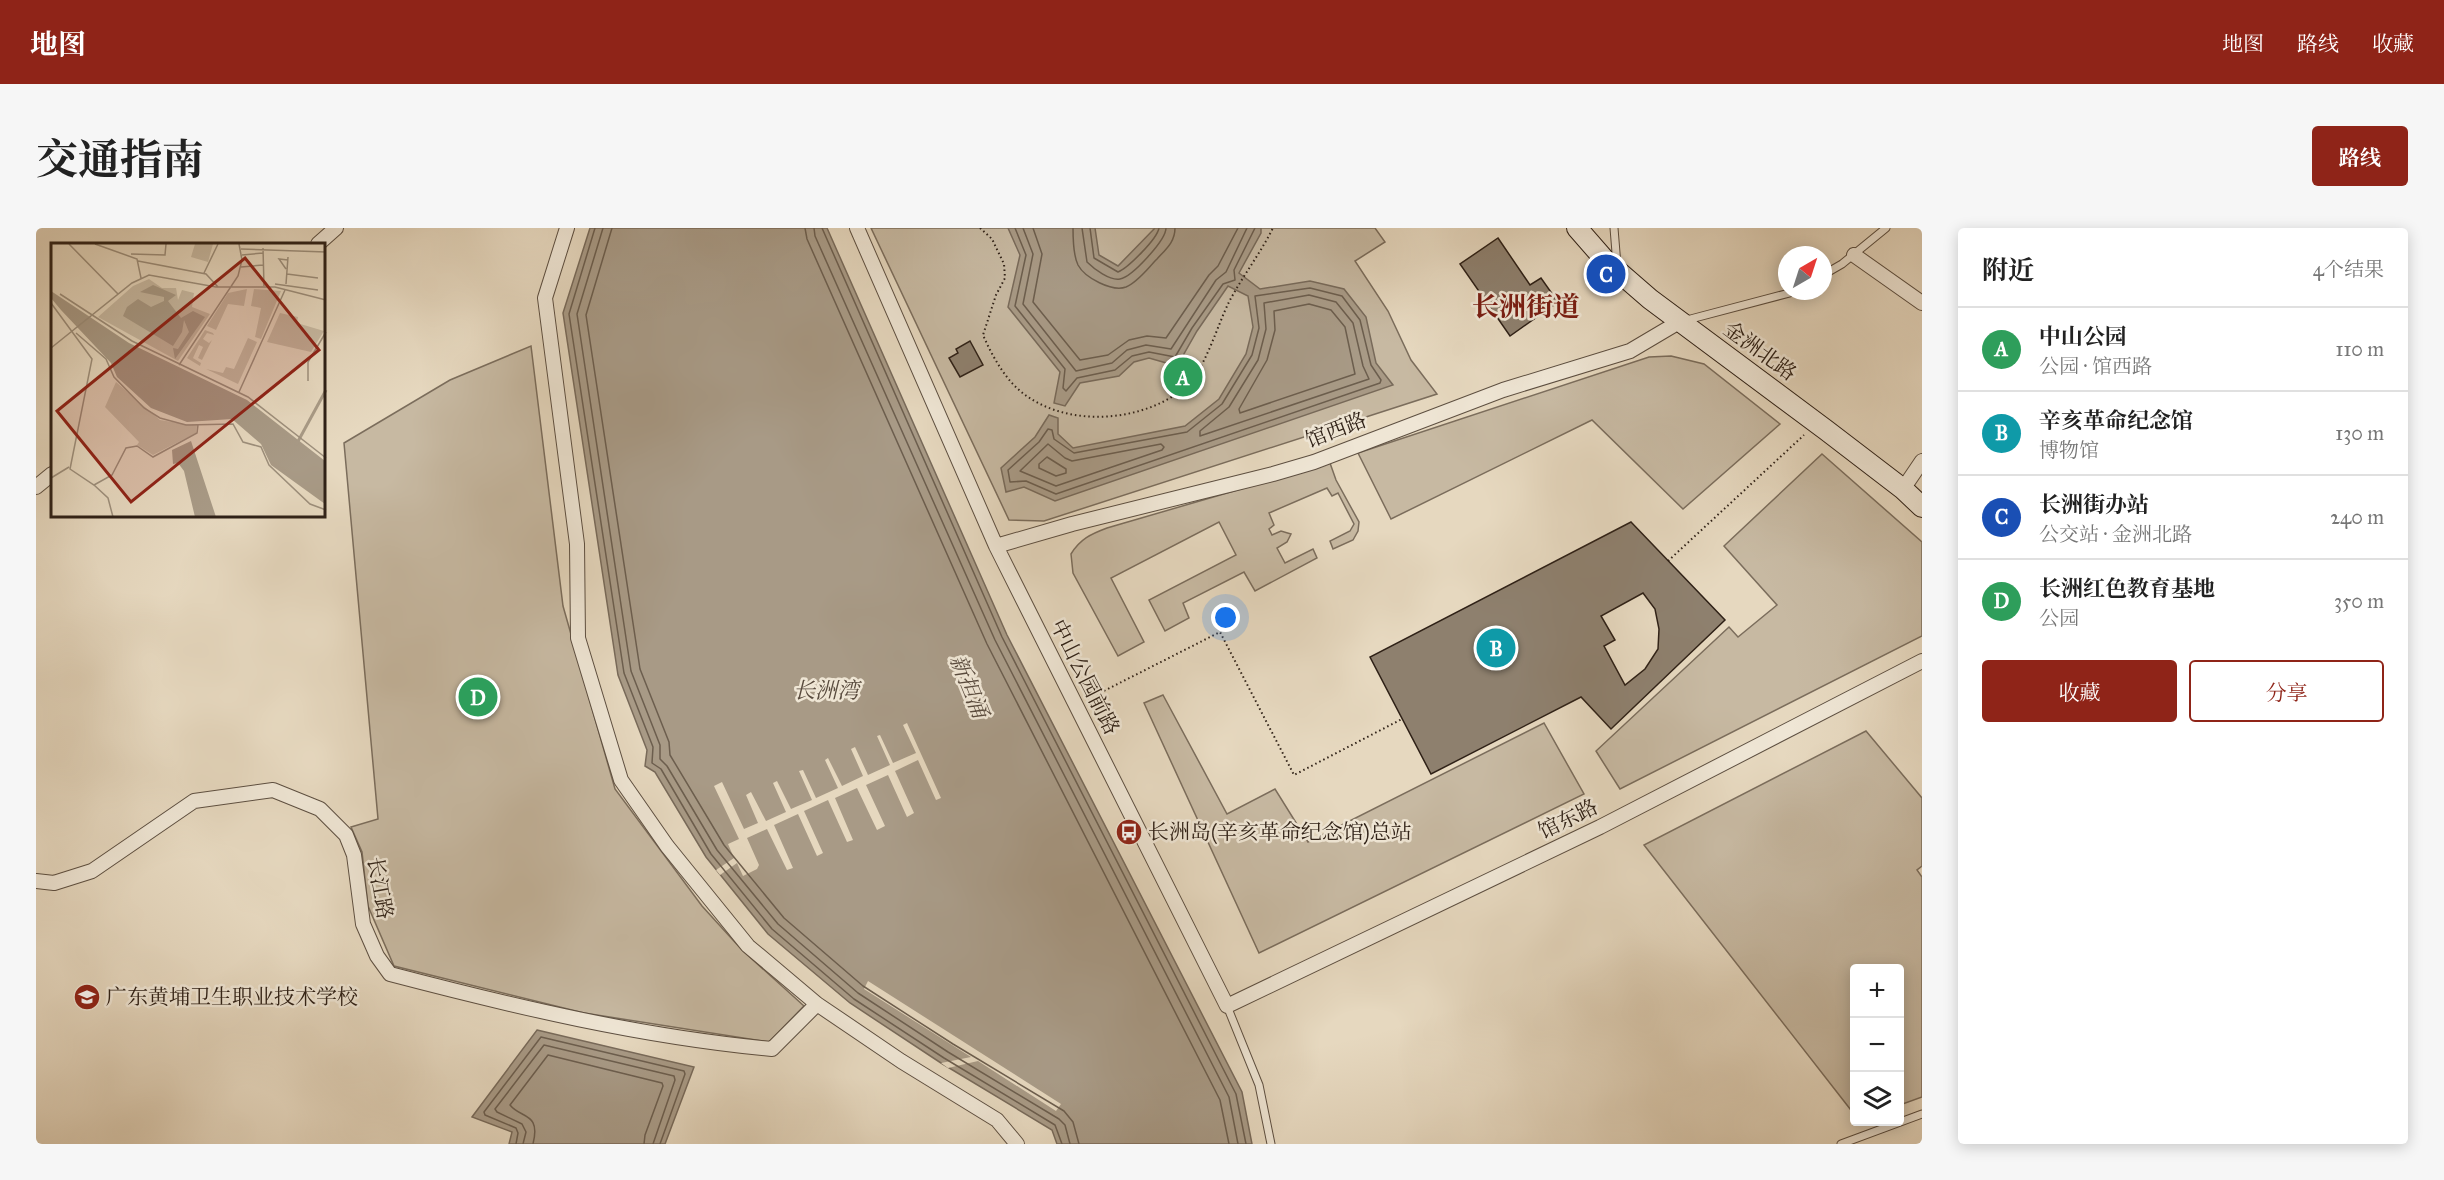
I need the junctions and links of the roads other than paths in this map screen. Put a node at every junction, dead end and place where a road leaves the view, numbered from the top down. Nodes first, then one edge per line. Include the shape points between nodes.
1 (336, 228) edge
2 (567, 228) edge
3 (857, 228) edge
4 (1576, 228) edge
5 (1614, 228) edge
6 (1886, 228) edge
7 (319, 243) edge
8 (1854, 255) junction
9 (1832, 270) edge
10 (1617, 271) junction
11 (1778, 296) edge
12 (1922, 303) edge
13 (1679, 322) junction
14 (1922, 461) edge
15 (51, 475) edge
16 (36, 487) edge
17 (1903, 489) junction
18 (1922, 507) edge
19 (996, 546) junction
20 (1922, 661) edge
21 (36, 880) edge
22 (817, 1004) junction
23 (1227, 1006) junction
24 (1922, 1114) edge
25 (1017, 1144) edge
26 (1271, 1144) edge
27 (1841, 1144) edge

1 - 7 street
2 - 22 street via 545,298 577,544 578,638 621,780 667,846 748,946
3 - 19 street, 中山公园前路
4 - 10 main road, 金洲北路
5 - 10 lane
6 - 8 lane
8 - 9 lane
8 - 12 street
10 - 13 main road, 金洲北路
11 - 13 lane
13 - 17 main road, 金洲北路
13 - 19 street, 馆西路 via 1630,351 1503,390 1314,462
14 - 17 street
15 - 16 street
17 - 18 main road, 金洲北路
19 - 23 street, 中山公园前路
20 - 23 street, 馆东路 via 1600,827
21 - 22 street, 长江路 via 54,883 92,871 194,801 273,790 320,809 346,835 354,855 363,924 390,974 572,1018 708,1043 772,1049
22 - 25 street via 997,1120
23 - 26 lane, 中山公园前路 via 1259,1085
24 - 27 lane

